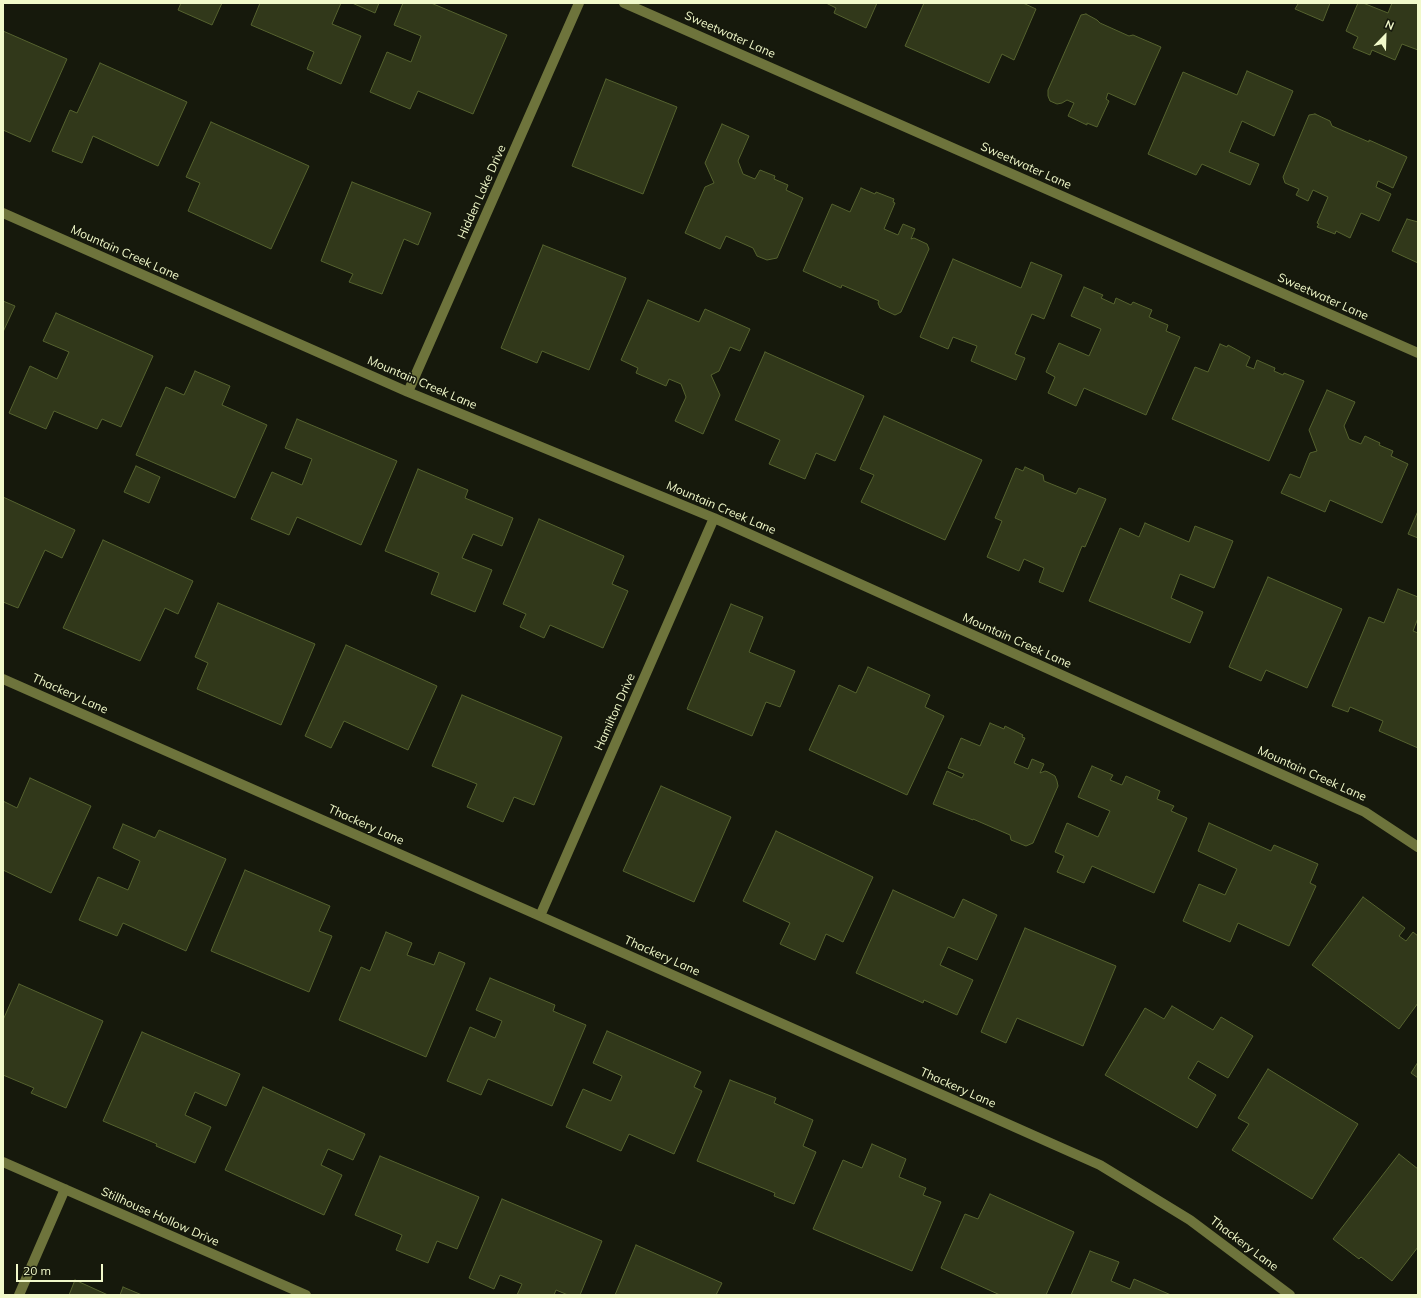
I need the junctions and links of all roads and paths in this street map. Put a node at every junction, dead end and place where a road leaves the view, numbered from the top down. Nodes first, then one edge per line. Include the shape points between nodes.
1 (579, 3) edge
2 (624, 3) edge
3 (3, 213) edge
4 (1418, 353) edge
5 (408, 392) junction
6 (714, 518) junction
7 (3, 679) edge
8 (1418, 848) edge
9 (540, 916) junction
10 (3, 1162) edge
11 (65, 1189) junction
12 (19, 1295) edge
13 (306, 1295) edge
14 (1290, 1295) edge

1 - 5 street, Hidden Lake Drive
2 - 4 street, Sweetwater Lane
3 - 5 street, Mountain Creek Lane
5 - 6 street, Mountain Creek Lane
6 - 8 street, Mountain Creek Lane via 1365,812
6 - 9 street, Hamilton Drive
7 - 9 street, Thackery Lane
9 - 14 street, Thackery Lane via 1100,1165 1190,1220
10 - 11 street, Stillhouse Hollow Drive
11 - 12 street
11 - 13 street, Stillhouse Hollow Drive

